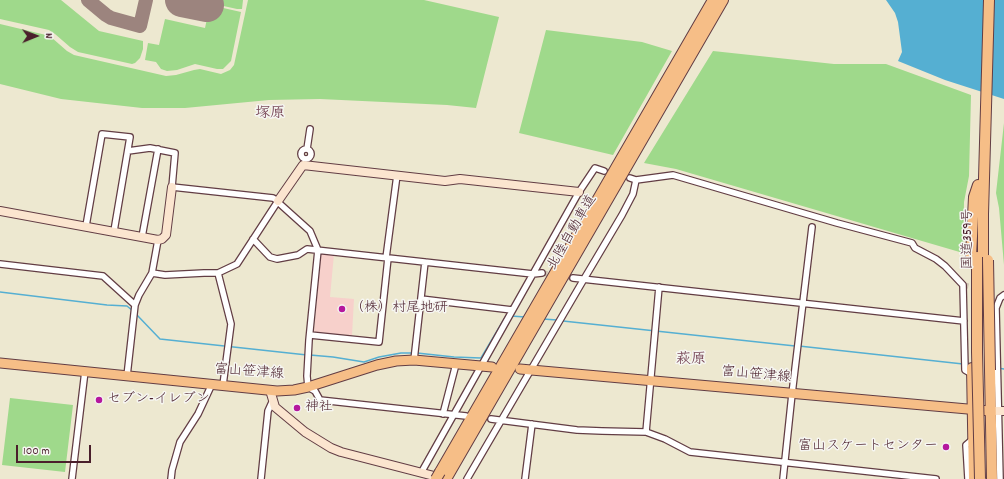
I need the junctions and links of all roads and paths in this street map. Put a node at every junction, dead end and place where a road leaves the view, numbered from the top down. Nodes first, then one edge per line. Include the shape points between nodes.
1 (713, 0) edge
2 (723, 0) edge
3 (983, 0) edge
4 (989, 0) edge
5 (310, 129) dead end
6 (158, 149) junction
7 (128, 151) junction
8 (627, 158) junction
9 (305, 162) junction
10 (604, 172) dead end
11 (397, 175) junction
12 (978, 185) junction
13 (172, 187) junction
14 (579, 192) junction
15 (984, 195) junction
16 (278, 201) junction
17 (0, 211) edge
18 (86, 226) junction
19 (812, 226) dead end
20 (114, 231) junction
21 (142, 237) junction
22 (253, 239) junction
23 (158, 240) junction
24 (318, 250) junction
25 (387, 258) junction
26 (425, 262) junction
27 (0, 264) edge
28 (152, 273) junction
29 (218, 273) junction
30 (542, 273) tunnel mouth
31 (533, 274) junction
32 (574, 278) tunnel mouth
33 (584, 279) junction
34 (659, 287) junction
35 (996, 292) tunnel mouth
36 (1002, 296) edge
37 (421, 299) junction
38 (803, 303) junction
39 (135, 305) junction
40 (512, 310) junction
41 (964, 321) junction
42 (310, 335) junction
43 (414, 360) junction
44 (0, 363) edge
45 (456, 364) junction
46 (481, 366) junction
47 (492, 367) dead end
48 (520, 370) dead end
49 (530, 370) junction
50 (972, 371) junction
51 (85, 372) junction
52 (127, 376) junction
53 (650, 380) junction
54 (212, 384) junction
55 (223, 385) junction
56 (308, 387) junction
57 (270, 390) junction
58 (792, 394) junction
59 (273, 400) junction
60 (973, 409) junction
61 (998, 411) edge
62 (443, 414) junction
63 (453, 415) junction
64 (466, 416) dead end
65 (491, 419) dead end
66 (502, 420) junction
67 (532, 424) junction
68 (646, 432) junction
69 (973, 438) junction
70 (785, 462) junction
71 (421, 473) junction
72 (439, 477) edge
73 (72, 479) edge
74 (171, 479) edge
75 (260, 479) edge
76 (467, 479) edge
77 (525, 479) edge
78 (783, 479) edge
79 (936, 479) edge
80 (968, 479) edge
81 (974, 479) edge
82 (980, 479) edge
83 (986, 479) edge
84 (992, 479) edge
85 (1000, 479) edge

1 - 8 highway, 北陸自動車道
2 - 8 highway, 北陸自動車道
3 - 12 highway, 国道359号
4 - 15 highway, 国道359号
5 - 9 street via 306,149 310,150 311,155
6 - 7 street
6 - 13 street via 175,153
6 - 21 street
7 - 18 street via 130,137 102,134
7 - 20 street
8 - 72 highway, 北陸自動車道
9 - 11 street
9 - 16 street
10 - 14 street via 595,168
11 - 14 street
11 - 25 street
12 - 50 highway via 974,197 971,268
12 - 82 highway, 国道359号, bridge
13 - 16 street via 273,198
13 - 23 street via 166,235
14 - 31 street
15 - 61 highway, bridge via 987,219 990,370
15 - 83 highway, 国道359号
16 - 22 street
16 - 24 street via 310,231
17 - 18 street
18 - 20 street
19 - 38 street
20 - 21 street
21 - 23 street
22 - 24 street via 270,258 298,255 307,249
22 - 29 street via 237,264
23 - 28 street
24 - 25 street
24 - 42 street
25 - 26 street
25 - 42 street via 379,342
26 - 31 street
26 - 37 street
27 - 39 street via 103,276
28 - 29 street
28 - 39 street
29 - 55 street via 230,324
30 - 31 street
31 - 40 street
32 - 33 street
33 - 34 street
33 - 41 street via 633,194 633,179 673,175 912,243 915,248 945,266 963,285
33 - 49 street
34 - 38 street
34 - 53 street
35 - 36 street
36 - 61 street via 996,308
37 - 40 street
37 - 43 street
38 - 41 street
38 - 58 street
39 - 52 street
40 - 46 street
41 - 50 street via 965,370
42 - 56 street
43 - 45 main road, 富山笹津線
43 - 56 main road, 富山笹津線 via 377,365
44 - 51 main road, 富山笹津線
45 - 46 main road, 富山笹津線
45 - 62 street
46 - 47 main road, 富山笹津線
46 - 63 street
48 - 49 main road, 富山笹津線
49 - 53 main road, 富山笹津線
49 - 66 street
50 - 60 highway
51 - 52 main road, 富山笹津線
51 - 73 street
52 - 54 main road, 富山笹津線
53 - 58 main road, 富山笹津線
53 - 68 street
54 - 55 main road, 富山笹津線
54 - 74 street via 198,414 180,442
55 - 57 main road, 富山笹津線
56 - 57 main road, 富山笹津線
56 - 62 street via 315,391 320,400
57 - 59 street
58 - 60 main road, 富山笹津線
58 - 70 street
59 - 71 street via 275,407 331,448
59 - 75 street via 268,411
60 - 61 main road, 富山笹津線
60 - 69 highway
61 - 84 highway
61 - 85 street
62 - 63 street
63 - 64 street
63 - 71 street
65 - 66 street
66 - 67 street
66 - 76 street
67 - 68 street via 602,432
67 - 77 street
68 - 70 street via 690,452
69 - 80 street via 966,444
69 - 81 highway
70 - 78 street
70 - 79 street
71 - 72 street

